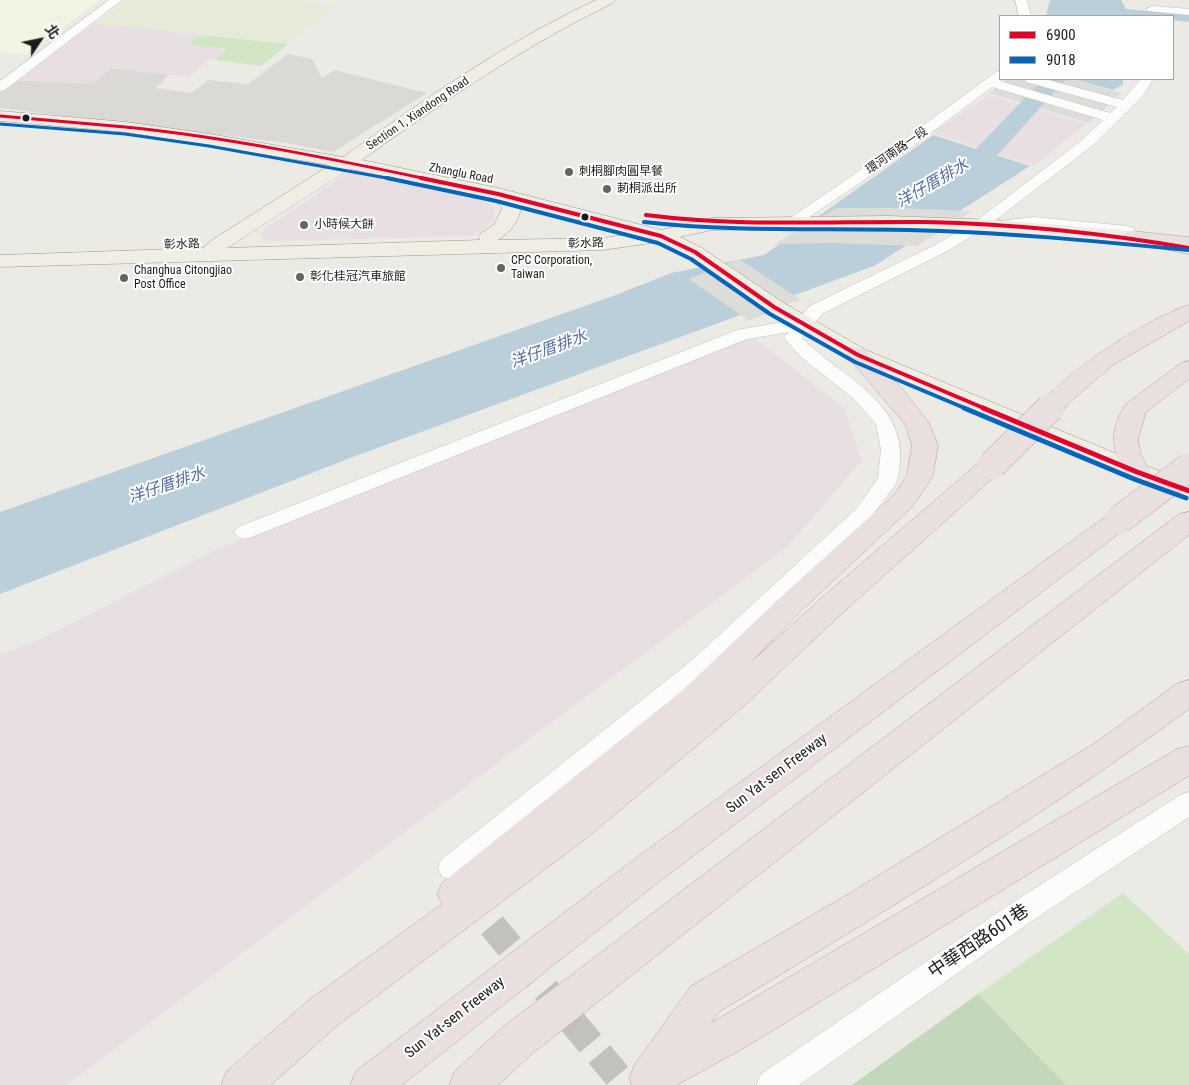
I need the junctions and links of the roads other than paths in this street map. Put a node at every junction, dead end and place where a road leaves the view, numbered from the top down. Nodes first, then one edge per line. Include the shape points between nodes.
1 (116, 0) edge
2 (608, 0) edge
3 (1021, 0) edge
4 (1151, 9) edge
5 (1189, 12) edge
6 (1024, 15) edge
7 (996, 79) edge
8 (1034, 80) edge
9 (1146, 80) edge
10 (0, 87) edge
11 (1126, 105) junction
12 (0, 110) edge
13 (0, 116) edge
14 (1112, 118) junction
15 (350, 159) junction
16 (498, 194) junction
17 (791, 223) junction
18 (712, 224) junction
19 (988, 226) junction
20 (661, 236) junction
21 (488, 237) junction
22 (1132, 237) junction
23 (1189, 237) edge
24 (1189, 243) edge
25 (1189, 248) edge
26 (214, 249) junction
27 (0, 251) edge
28 (0, 261) edge
29 (1189, 312) edge
30 (804, 324) junction
31 (858, 356) junction
32 (1189, 368) edge
33 (1189, 467) edge
34 (1137, 472) junction
35 (1189, 491) edge
36 (1189, 521) edge
37 (246, 532) dead end
38 (1189, 692) edge
39 (1189, 759) edge
40 (1189, 803) edge
41 (452, 868) dead end
42 (324, 1012) junction
43 (644, 1082) edge
44 (241, 1085) edge
45 (370, 1085) edge
46 (468, 1085) edge
47 (772, 1085) edge

1 - 10 street
2 - 15 main road, Section 1, Xiandong Road via 520,46
3 - 6 street
4 - 5 street
7 - 14 street
7 - 17 street, 環河南路一段
8 - 11 street
9 - 11 street
11 - 14 street
12 - 15 main road, Zhanglu Road via 194,129
13 - 15 main road, Zhanglu Road via 126,127
14 - 19 street via 1084,146
15 - 16 main road, Zhanglu Road
15 - 18 main road, Zhanglu Road via 498,181 640,214
15 - 26 main road, Section 1, Xiandong Road
16 - 20 main road, Zhanglu Road
16 - 21 main road via 512,207 503,228
17 - 18 main road
17 - 19 main road
18 - 20 main road
19 - 22 main road
19 - 23 street via 1034,222
19 - 30 street via 816,310
20 - 21 main road, 彰水路 via 601,232
20 - 26 main road, 彰水路 via 603,244
20 - 30 main road via 701,256
21 - 26 main road, 彰水路
22 - 24 highway
22 - 25 main road
26 - 27 main road, 彰水路
26 - 28 main road, 彰水路
29 - 42 highway, bridge via 1160,327 1076,382 992,465 733,697 576,827
30 - 31 main road
30 - 37 street via 743,334
30 - 41 street via 793,338 861,395 885,424 891,450 888,480 864,514 699,667
31 - 34 main road
31 - 42 highway via 917,423 925,445 920,476 903,501 694,699 423,920
32 - 34 highway via 1135,409 1125,440
33 - 45 highway, Sun Yat-sen Freeway, bridge via 665,857
34 - 35 main road
36 - 46 highway via 518,1040
38 - 43 highway via 1106,752 858,908 705,999
39 - 43 highway via 735,1031
40 - 47 street, 中華西路601巷 via 1019,914
42 - 44 highway

